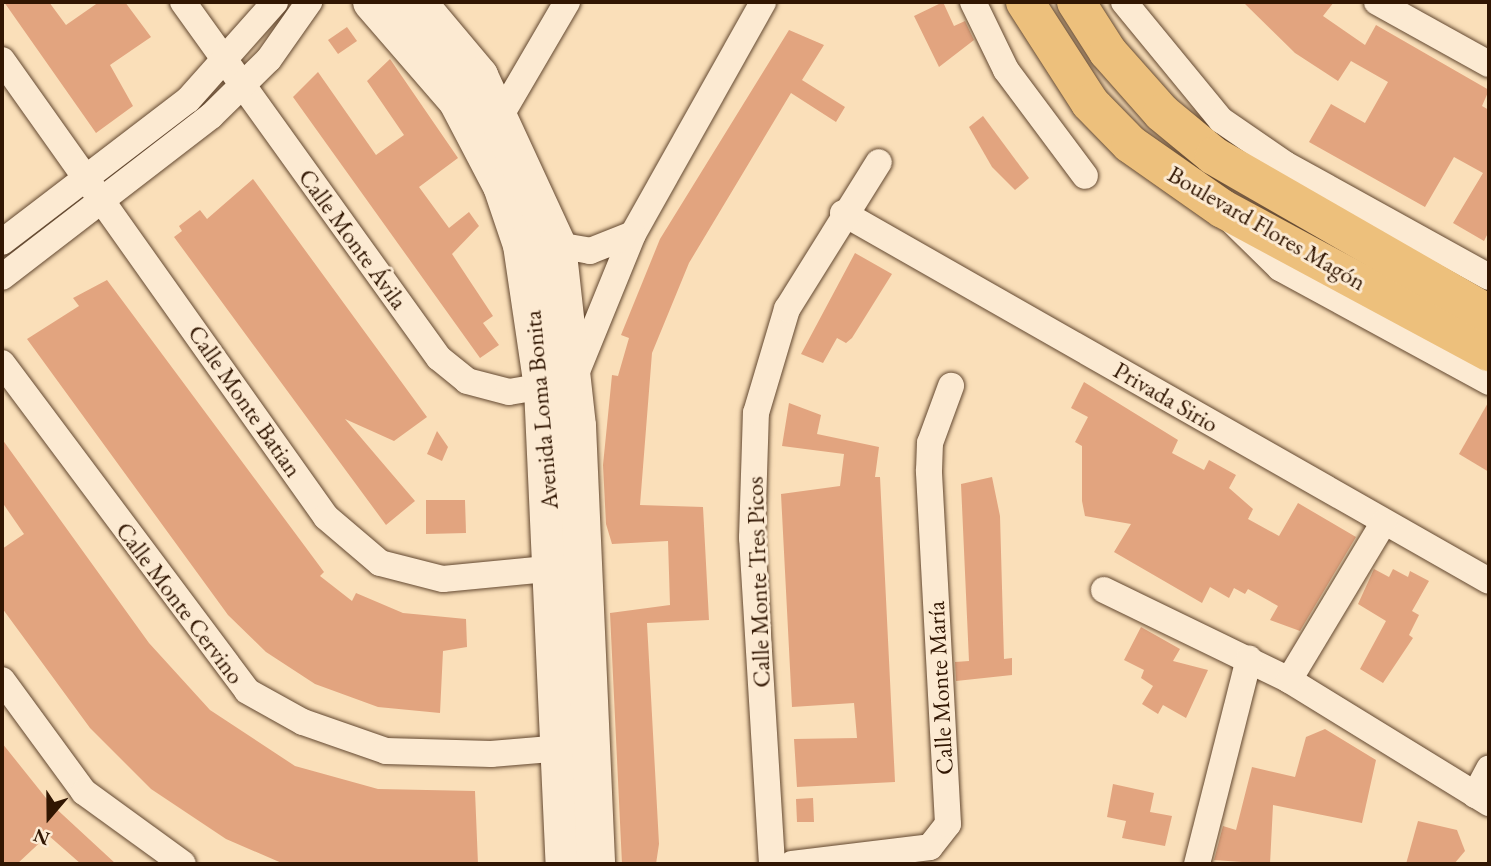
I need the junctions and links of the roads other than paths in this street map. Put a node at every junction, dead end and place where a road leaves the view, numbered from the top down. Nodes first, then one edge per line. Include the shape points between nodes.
1 (183, 2) edge
2 (275, 2) edge
3 (309, 2) edge
4 (372, 2) edge
5 (417, 2) edge
6 (567, 2) edge
7 (763, 2) edge
8 (973, 2) edge
9 (1025, 2) edge
10 (1076, 2) edge
11 (1124, 2) edge
12 (1377, 2) edge
13 (2, 60) edge
14 (226, 63) junction
15 (1489, 64) edge
16 (244, 86) junction
17 (501, 116) junction
18 (879, 162) dead end
19 (1085, 176) dead end
20 (97, 189) junction
21 (1223, 209) junction
22 (843, 213) junction
23 (633, 234) junction
24 (2, 242) edge
25 (557, 245) junction
26 (2, 277) edge
27 (1489, 277) edge
28 (1489, 314) edge
29 (1489, 352) edge
30 (2, 363) edge
31 (1489, 382) edge
32 (558, 384) junction
33 (951, 386) dead end
34 (1384, 522) junction
35 (569, 567) junction
36 (1489, 579) edge
37 (1104, 590) dead end
38 (1249, 658) junction
39 (2, 680) edge
40 (1289, 680) junction
41 (577, 747) junction
42 (1489, 769) edge
43 (1482, 799) edge
44 (183, 864) edge
45 (565, 864) edge
46 (596, 864) edge
47 (772, 864) edge
48 (792, 864) edge
49 (1197, 864) edge

1 - 14 street, Calle Monte Ávila
2 - 14 street
3 - 16 street
4 - 32 main road, Avenida Loma Bonita via 457,100 502,186
5 - 17 main road, Avenida Loma Bonita via 460,50
6 - 17 street
7 - 23 street
8 - 19 street via 1006,70
9 - 21 main road, Boulevard Flores Magón via 1098,111 1130,144
10 - 28 main road, Boulevard Flores Magón via 1126,72 1214,156
11 - 27 street via 1221,121 1286,164
12 - 15 street
13 - 20 street, Calle Monte Batian
14 - 16 street, Calle Monte Ávila
14 - 20 street
16 - 20 street
16 - 32 street, Calle Monte Ávila via 439,358 484,388
17 - 25 main road, Avenida Loma Bonita
18 - 22 street, Calle Monte Tres Picos
20 - 24 street
20 - 26 street
20 - 35 street, Calle Monte Batian via 326,517 380,563 443,579
21 - 29 main road, Boulevard Flores Magón
21 - 31 street via 1271,262
22 - 34 street, Privada Sirio
22 - 47 street, Calle Monte Tres Picos via 788,309 756,413 752,538
23 - 25 street via 590,251
23 - 32 street
25 - 32 main road, Avenida Loma Bonita
30 - 41 street, Calle Monte Cervino via 247,691 303,722 386,751
32 - 35 main road, Avenida Loma Bonita
33 - 48 street, Calle Monte María via 933,430 929,471 945,831 930,847
34 - 36 street, Privada Sirio
34 - 40 street
35 - 41 main road, Avenida Loma Bonita
37 - 38 street
38 - 40 street
38 - 49 street
39 - 44 street via 84,792
40 - 43 street
41 - 45 main road, Avenida Loma Bonita
41 - 46 main road, Avenida Loma Bonita
42 - 43 street

